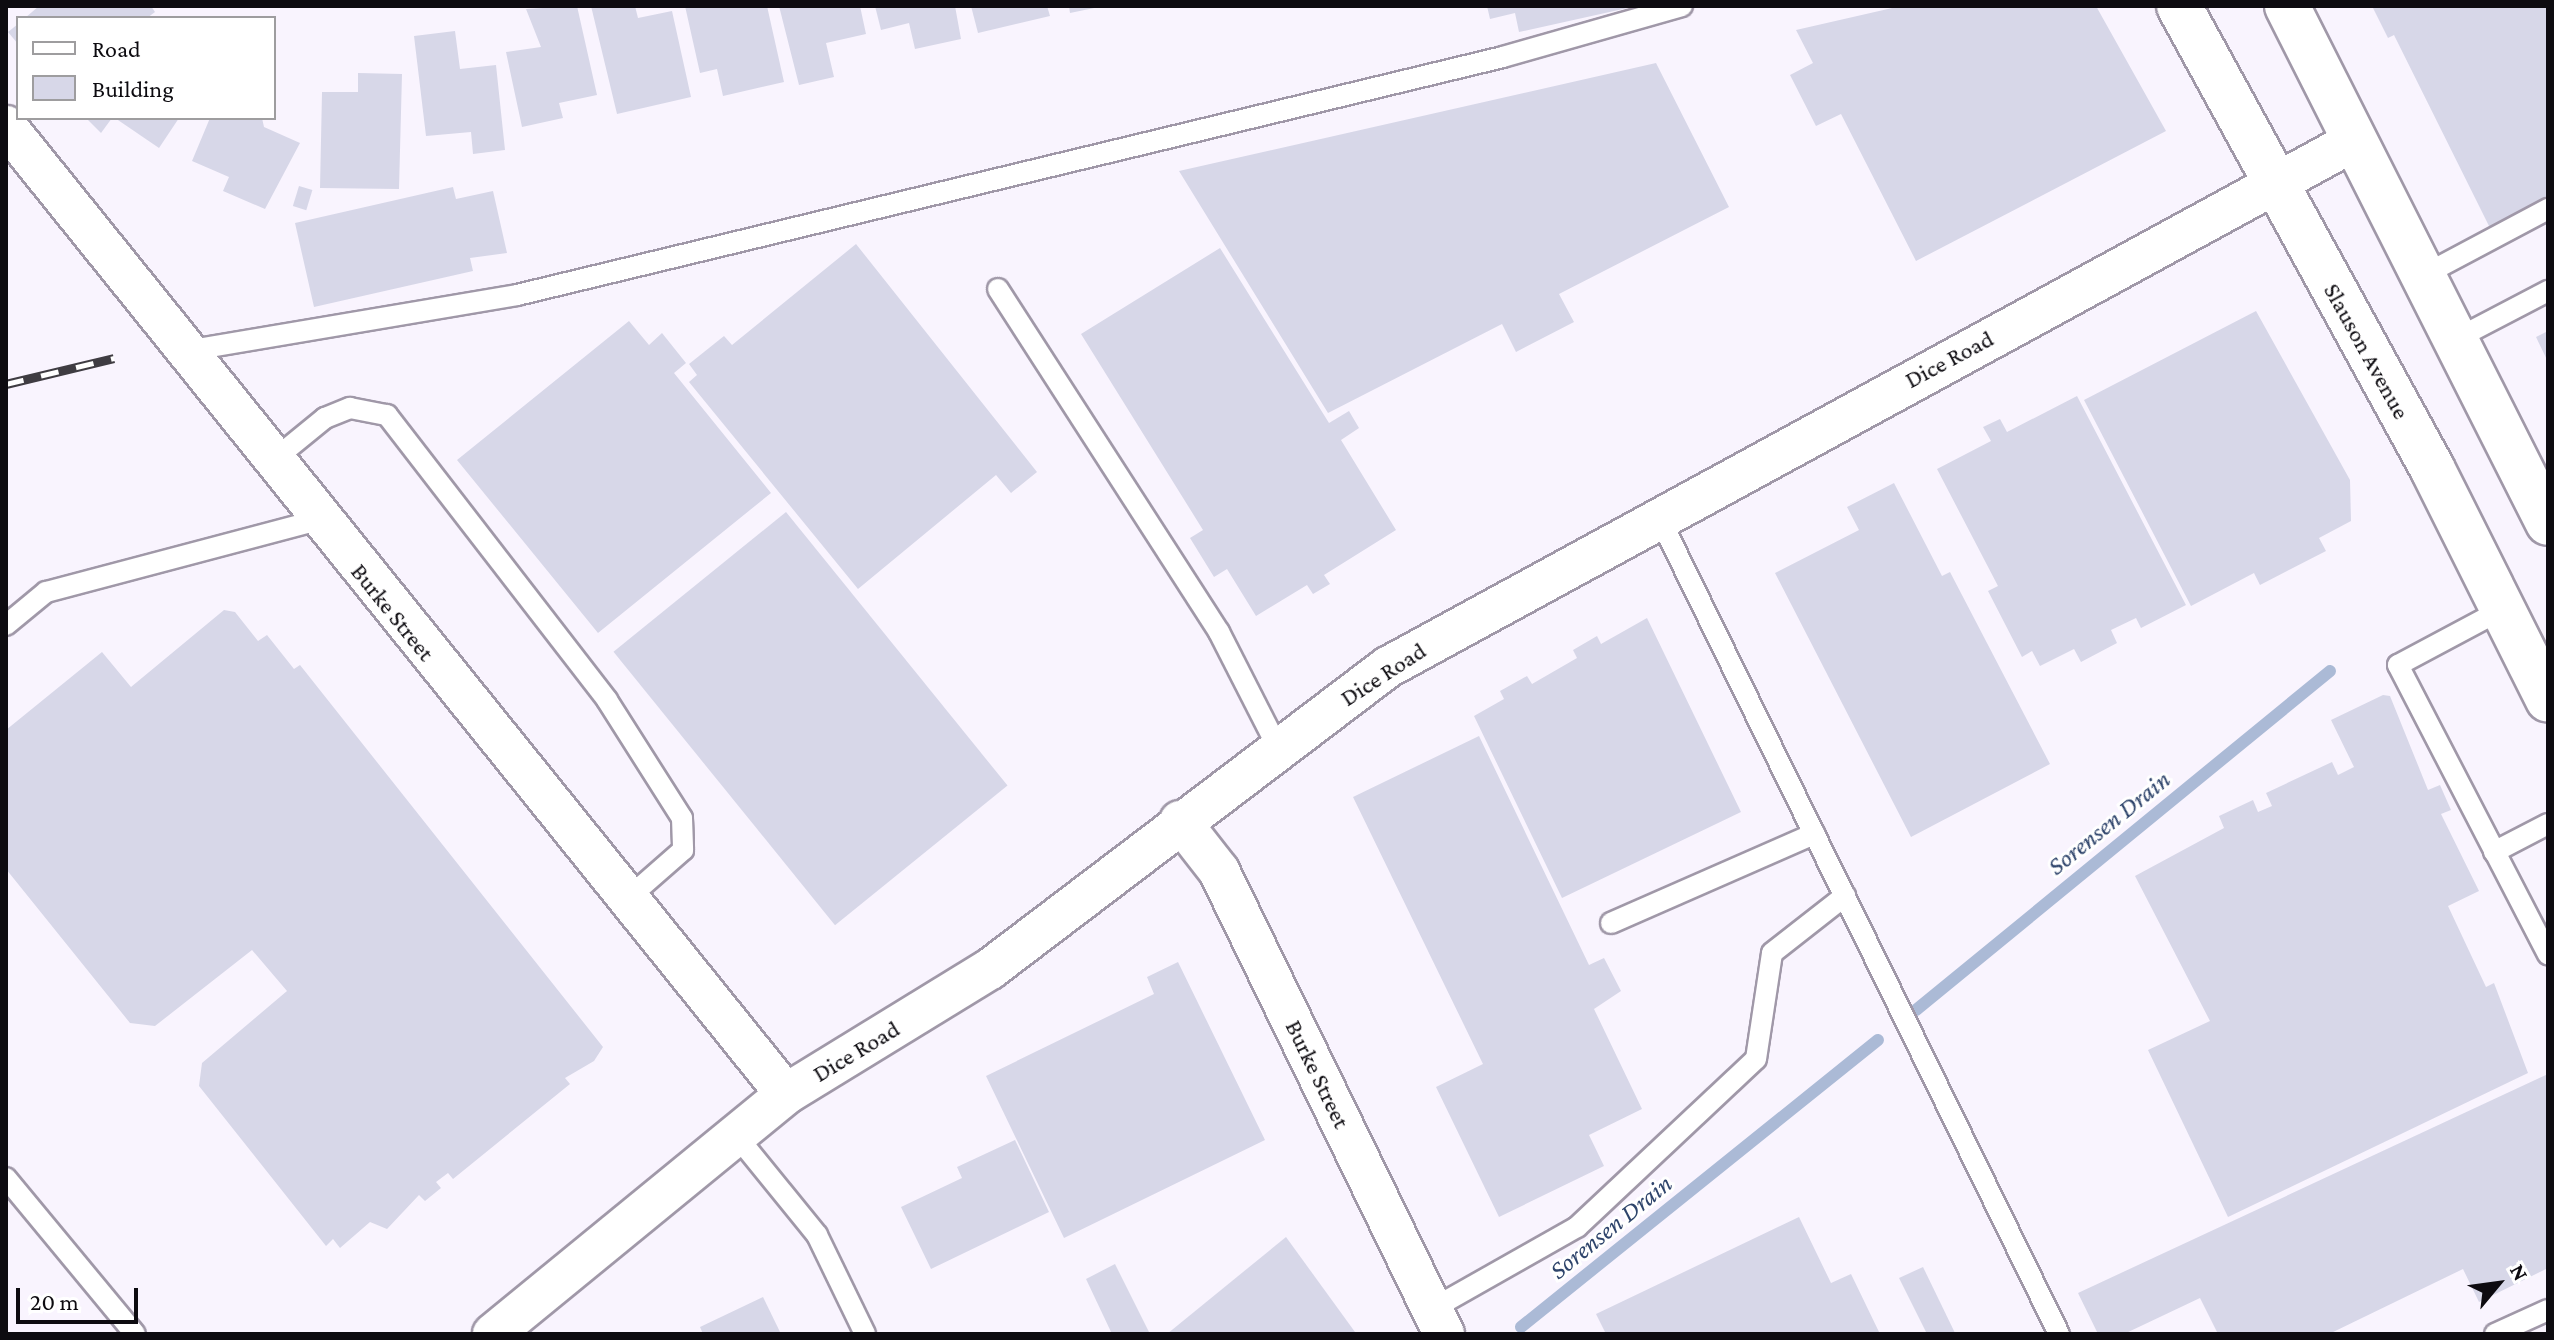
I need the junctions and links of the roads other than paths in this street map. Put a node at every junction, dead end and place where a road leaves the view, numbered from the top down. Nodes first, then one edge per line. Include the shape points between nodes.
1 (1682, 6) edge
2 (2179, 6) edge
3 (2287, 6) edge
4 (6, 126) edge
5 (2354, 141) junction
6 (2274, 185) junction
7 (2548, 209) edge
8 (2422, 276) junction
9 (998, 289) dead end
10 (2548, 291) edge
11 (2456, 339) junction
12 (181, 351) junction
13 (271, 462) junction
14 (1658, 515) junction
15 (318, 520) junction
16 (2548, 523) edge
17 (2503, 609) junction
18 (6, 625) edge
19 (2544, 682) edge
20 (1278, 748) junction
21 (1180, 821) junction
22 (2548, 824) edge
23 (1814, 834) junction
24 (2494, 852) junction
25 (1845, 896) junction
26 (627, 899) junction
27 (1611, 923) dead end
28 (2548, 954) edge
29 (786, 1094) junction
30 (735, 1134) junction
31 (6, 1178) edge
32 (2548, 1310) edge
33 (1438, 1322) edge
34 (135, 1334) edge
35 (493, 1334) edge
36 (865, 1334) edge
37 (2059, 1334) edge
38 (2495, 1334) edge

1 - 12 lane via 1503,57 517,295
2 - 6 main road, Slauson Avenue
3 - 5 main road
4 - 12 street, Burke Street
5 - 6 street, Dice Road
5 - 8 main road
6 - 14 street, Dice Road
6 - 17 main road, Slauson Avenue
7 - 8 lane
8 - 11 main road
9 - 20 lane via 1219,632
10 - 11 lane
11 - 16 main road
12 - 13 street, Burke Street
13 - 15 street, Burke Street
13 - 26 lane via 325,418 365,407 387,415 607,700 682,818 683,850
14 - 20 street, Dice Road via 1388,667
14 - 23 lane
15 - 18 lane via 46,592
15 - 26 street, Burke Street
17 - 19 main road, Slauson Avenue
17 - 24 lane via 2398,665
20 - 21 street, Dice Road
21 - 29 street, Dice Road via 990,969
21 - 33 street, Burke Street via 1219,871
22 - 24 lane
23 - 25 lane
23 - 27 lane
24 - 28 lane
25 - 33 lane via 1772,953 1756,1059 1577,1227
25 - 37 lane
26 - 29 street, Burke Street
29 - 30 street, Dice Road
30 - 35 street, Dice Road
30 - 36 lane via 817,1235
31 - 34 lane
32 - 38 lane

